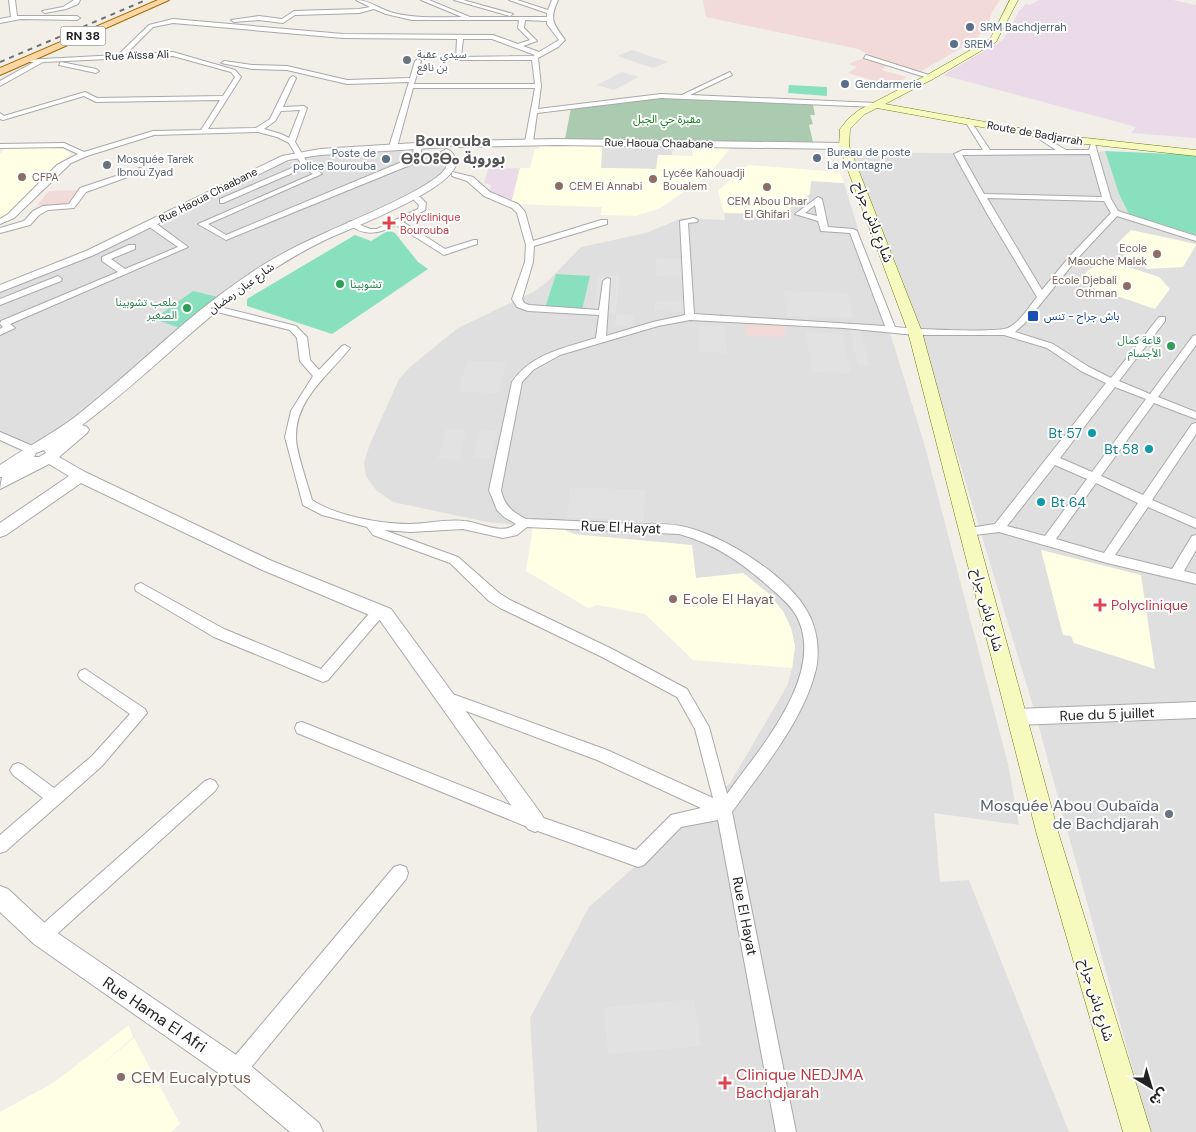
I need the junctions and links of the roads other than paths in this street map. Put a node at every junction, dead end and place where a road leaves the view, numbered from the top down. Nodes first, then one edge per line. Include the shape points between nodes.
1 (12, 0) edge
2 (76, 0) edge
3 (165, 0) edge
4 (373, 0) edge
5 (424, 0) edge
6 (457, 0) edge
7 (512, 0) edge
8 (555, 0) edge
9 (1014, 0) edge
10 (361, 1) edge
11 (375, 7) junction
12 (24, 14) dead end
13 (427, 15) dead end
14 (549, 16) junction
15 (14, 17) junction
16 (77, 18) dead end
17 (472, 19) junction
18 (533, 19) junction
19 (438, 20) junction
20 (522, 20) junction
21 (0, 21) edge
22 (215, 24) junction
23 (460, 37) junction
24 (517, 46) junction
25 (120, 56) junction
26 (537, 56) junction
27 (866, 57) dead end
28 (195, 59) junction
29 (26, 61) junction
30 (42, 61) junction
31 (418, 61) dead end
32 (96, 71) dead end
33 (0, 72) edge
34 (730, 74) dead end
35 (930, 77) junction
36 (293, 78) dead end
37 (411, 83) junction
38 (0, 84) edge
39 (538, 86) junction
40 (896, 95) junction
41 (684, 96) junction
42 (225, 98) junction
43 (876, 105) junction
44 (278, 108) junction
45 (534, 111) junction
46 (915, 112) junction
47 (0, 115) edge
48 (968, 121) junction
49 (258, 130) junction
50 (296, 130) junction
51 (204, 132) junction
52 (1036, 134) junction
53 (291, 142) junction
54 (529, 142) junction
55 (3, 146) edge
56 (423, 146) junction
57 (844, 146) junction
58 (393, 147) junction
59 (452, 148) junction
60 (1093, 148) junction
61 (1064, 151) junction
62 (0, 152) edge
63 (988, 152) junction
64 (1196, 153) edge
65 (84, 154) junction
66 (300, 154) junction
67 (305, 165) junction
68 (143, 170) dead end
69 (455, 174) junction
70 (982, 196) junction
71 (417, 198) junction
72 (1107, 199) junction
73 (224, 201) dead end
74 (253, 202) junction
75 (271, 212) junction
76 (1114, 213) junction
77 (694, 220) dead end
78 (823, 220) dead end
79 (0, 222) edge
80 (397, 222) junction
81 (604, 222) dead end
82 (151, 224) junction
83 (354, 225) junction
84 (0, 232) edge
85 (1196, 239) edge
86 (474, 242) dead end
87 (530, 245) junction
88 (132, 247) dead end
89 (124, 272) junction
90 (58, 279) dead end
91 (606, 281) dead end
92 (0, 289) edge
93 (1041, 296) junction
94 (0, 302) edge
95 (217, 309) junction
96 (603, 313) junction
97 (690, 317) junction
98 (1162, 319) dead end
99 (2, 323) edge
100 (891, 328) junction
101 (0, 332) edge
102 (915, 332) junction
103 (1005, 332) junction
104 (1196, 338) edge
105 (601, 340) junction
106 (345, 348) dead end
107 (318, 375) junction
108 (1112, 382) junction
109 (1151, 398) junction
110 (1196, 416) edge
111 (1196, 426) edge
112 (0, 436) edge
113 (39, 454) junction
114 (1052, 459) junction
115 (0, 472) edge
116 (80, 476) junction
117 (1094, 478) junction
118 (0, 484) edge
119 (1145, 501) junction
120 (371, 523) junction
121 (524, 523) junction
122 (1196, 524) edge
123 (999, 528) junction
124 (0, 531) edge
125 (967, 532) junction
126 (1196, 539) edge
127 (1047, 542) junction
128 (1107, 558) junction
129 (1174, 574) junction
130 (1196, 579) edge
131 (141, 588) dead end
132 (379, 612) junction
133 (85, 675) dead end
134 (448, 698) junction
135 (1196, 710) edge
136 (1017, 717) junction
137 (302, 728) dead end
138 (18, 770) dead end
139 (210, 786) dead end
140 (55, 798) junction
141 (724, 811) junction
142 (535, 822) junction
143 (0, 845) edge
144 (400, 873) dead end
145 (0, 897) edge
146 (42, 936) junction
147 (236, 1070) junction
148 (310, 1132) edge
149 (786, 1132) edge
150 (1137, 1132) edge

1 - 15 street
2 - 12 street via 64,8
3 - 29 main road, RN 38
4 - 10 street
5 - 17 street
6 - 18 street
7 - 14 street
8 - 14 street
9 - 35 main road via 993,40
10 - 11 street
11 - 19 street via 398,16
11 - 22 street via 359,12 294,13 283,21 244,18
13 - 19 street
14 - 18 street
14 - 26 street via 553,30 562,40 556,47
15 - 16 street
15 - 21 street
17 - 19 street
17 - 20 street
18 - 20 street
20 - 24 street via 518,28 534,41
22 - 23 street via 343,36
22 - 25 street via 173,21 154,24
23 - 24 street via 493,37
23 - 26 street via 458,59
24 - 26 street
25 - 28 street, Rue Aïssa Ali via 173,54
25 - 30 street, Rue Aïssa Ali
26 - 39 street
27 - 35 street
28 - 37 street via 287,68 347,82
28 - 42 street, Rue Aïssa Ali via 236,73 238,77
29 - 30 street, Rue Aïssa Ali
29 - 33 main road, RN 38
30 - 32 street
30 - 38 street
31 - 37 street
34 - 41 street
35 - 40 main road
36 - 44 street
37 - 39 street
37 - 58 street
39 - 45 street
40 - 43 main road
40 - 46 main road via 897,102
41 - 43 street
41 - 45 street via 638,98
42 - 47 street via 96,100 85,94 3,118
42 - 51 street, Rue Aïssa Ali
43 - 46 main road, Route de Badjarrah
43 - 57 main road via 852,120 845,129
44 - 49 street via 272,120
44 - 50 street via 304,108
45 - 54 street
46 - 48 main road, Route de Badjarrah
48 - 52 main road, Route de Badjarrah
48 - 63 street
49 - 50 street
49 - 51 street
49 - 53 street via 280,135
50 - 53 street
51 - 65 street via 154,133
52 - 60 main road, Route de Badjarrah
52 - 61 street
53 - 66 street
54 - 57 street, Rue Haoua Chaabane
54 - 59 street, Rue Haoua Chaabane via 474,143
55 - 62 street
55 - 65 street via 64,146
56 - 58 street, Rue Haoua Chaabane
56 - 59 street, Rue Haoua Chaabane
56 - 75 street via 412,161
57 - 102 main road, شارع باش جراح
58 - 66 street, Rue Haoua Chaabane
59 - 69 street via 458,168
59 - 83 street, شارع عبان رمضان via 448,172 436,182
60 - 61 street
60 - 64 main road, Route de Badjarrah
60 - 72 street
61 - 63 street
63 - 70 street via 958,154
65 - 79 street via 68,161 11,216
66 - 67 street
66 - 82 street, Rue Haoua Chaabane via 266,165
67 - 73 street
67 - 74 street via 318,174
68 - 84 street via 83,190 71,206 35,211 27,223
69 - 71 street, شارع عبان رمضان
69 - 87 street via 470,179 489,195 517,208
70 - 72 street
70 - 93 street
71 - 80 street via 423,205 422,209
71 - 83 street, شارع عبان رمضان
72 - 76 street
74 - 75 street
74 - 75 street via 202,224 226,238
76 - 85 street
76 - 93 street
77 - 97 street via 684,221
78 - 100 street via 824,229 854,231
80 - 83 street via 375,232
80 - 86 street via 440,251 451,251
81 - 87 street
82 - 89 street via 184,246
82 - 92 street, Rue Haoua Chaabane
83 - 95 street, شارع عبان رمضان
87 - 96 street via 528,269 517,299 520,305
88 - 89 street via 105,259
89 - 99 street
90 - 94 street
91 - 96 street
93 - 103 street via 1016,327
95 - 107 street via 293,328 302,337 305,361
95 - 113 street, شارع عبان رمضان
95 - 113 street, شارع عبان رمضان
96 - 105 street
97 - 100 street, Rue El Hayat
97 - 105 street, Rue El Hayat
98 - 108 street
99 - 101 street via 10,328
100 - 102 street, Rue El Hayat
102 - 103 street, Rue El Hayat
102 - 125 main road, شارع باش جراح
103 - 108 street, Rue El Hayat via 1050,346
104 - 109 street
105 - 121 street, Rue El Hayat via 539,360 524,370 517,382 495,490 501,509
106 - 107 street
107 - 120 street via 295,414 290,437 307,502 322,511
108 - 109 street, Rue El Hayat
108 - 114 street
109 - 110 street, Rue El Hayat
109 - 117 street
111 - 119 street
112 - 113 street
113 - 115 street
113 - 116 street
113 - 118 street
114 - 117 street
114 - 123 street
116 - 124 street
116 - 132 street via 266,565
117 - 119 street
117 - 127 street
119 - 122 street
119 - 128 street
120 - 121 street via 408,528 451,524 507,533
120 - 141 street via 377,532 454,560 506,604 607,652 682,693 702,727
121 - 141 street, Rue El Hayat via 679,530 700,535 734,552 794,602 805,620 811,644 809,668 801,692
123 - 125 street
123 - 127 street
125 - 136 main road, شارع باش جراح
126 - 129 street
127 - 128 street
128 - 129 street
129 - 130 street
131 - 132 street via 219,633 323,676
132 - 134 street via 385,614
133 - 140 street via 140,713 97,761
134 - 141 street via 602,755
134 - 142 street
135 - 136 street, Rue du 5 juillet
136 - 150 main road, شارع باش جراح via 1048,835
137 - 142 street
138 - 140 street
139 - 146 street
140 - 143 street
141 - 142 street via 677,820 638,859
141 - 149 street, Rue El Hayat
144 - 147 street
145 - 146 street, Rue Hama El Afri
146 - 147 street, Rue Hama El Afri
147 - 148 street, Rue Hama El Afri

